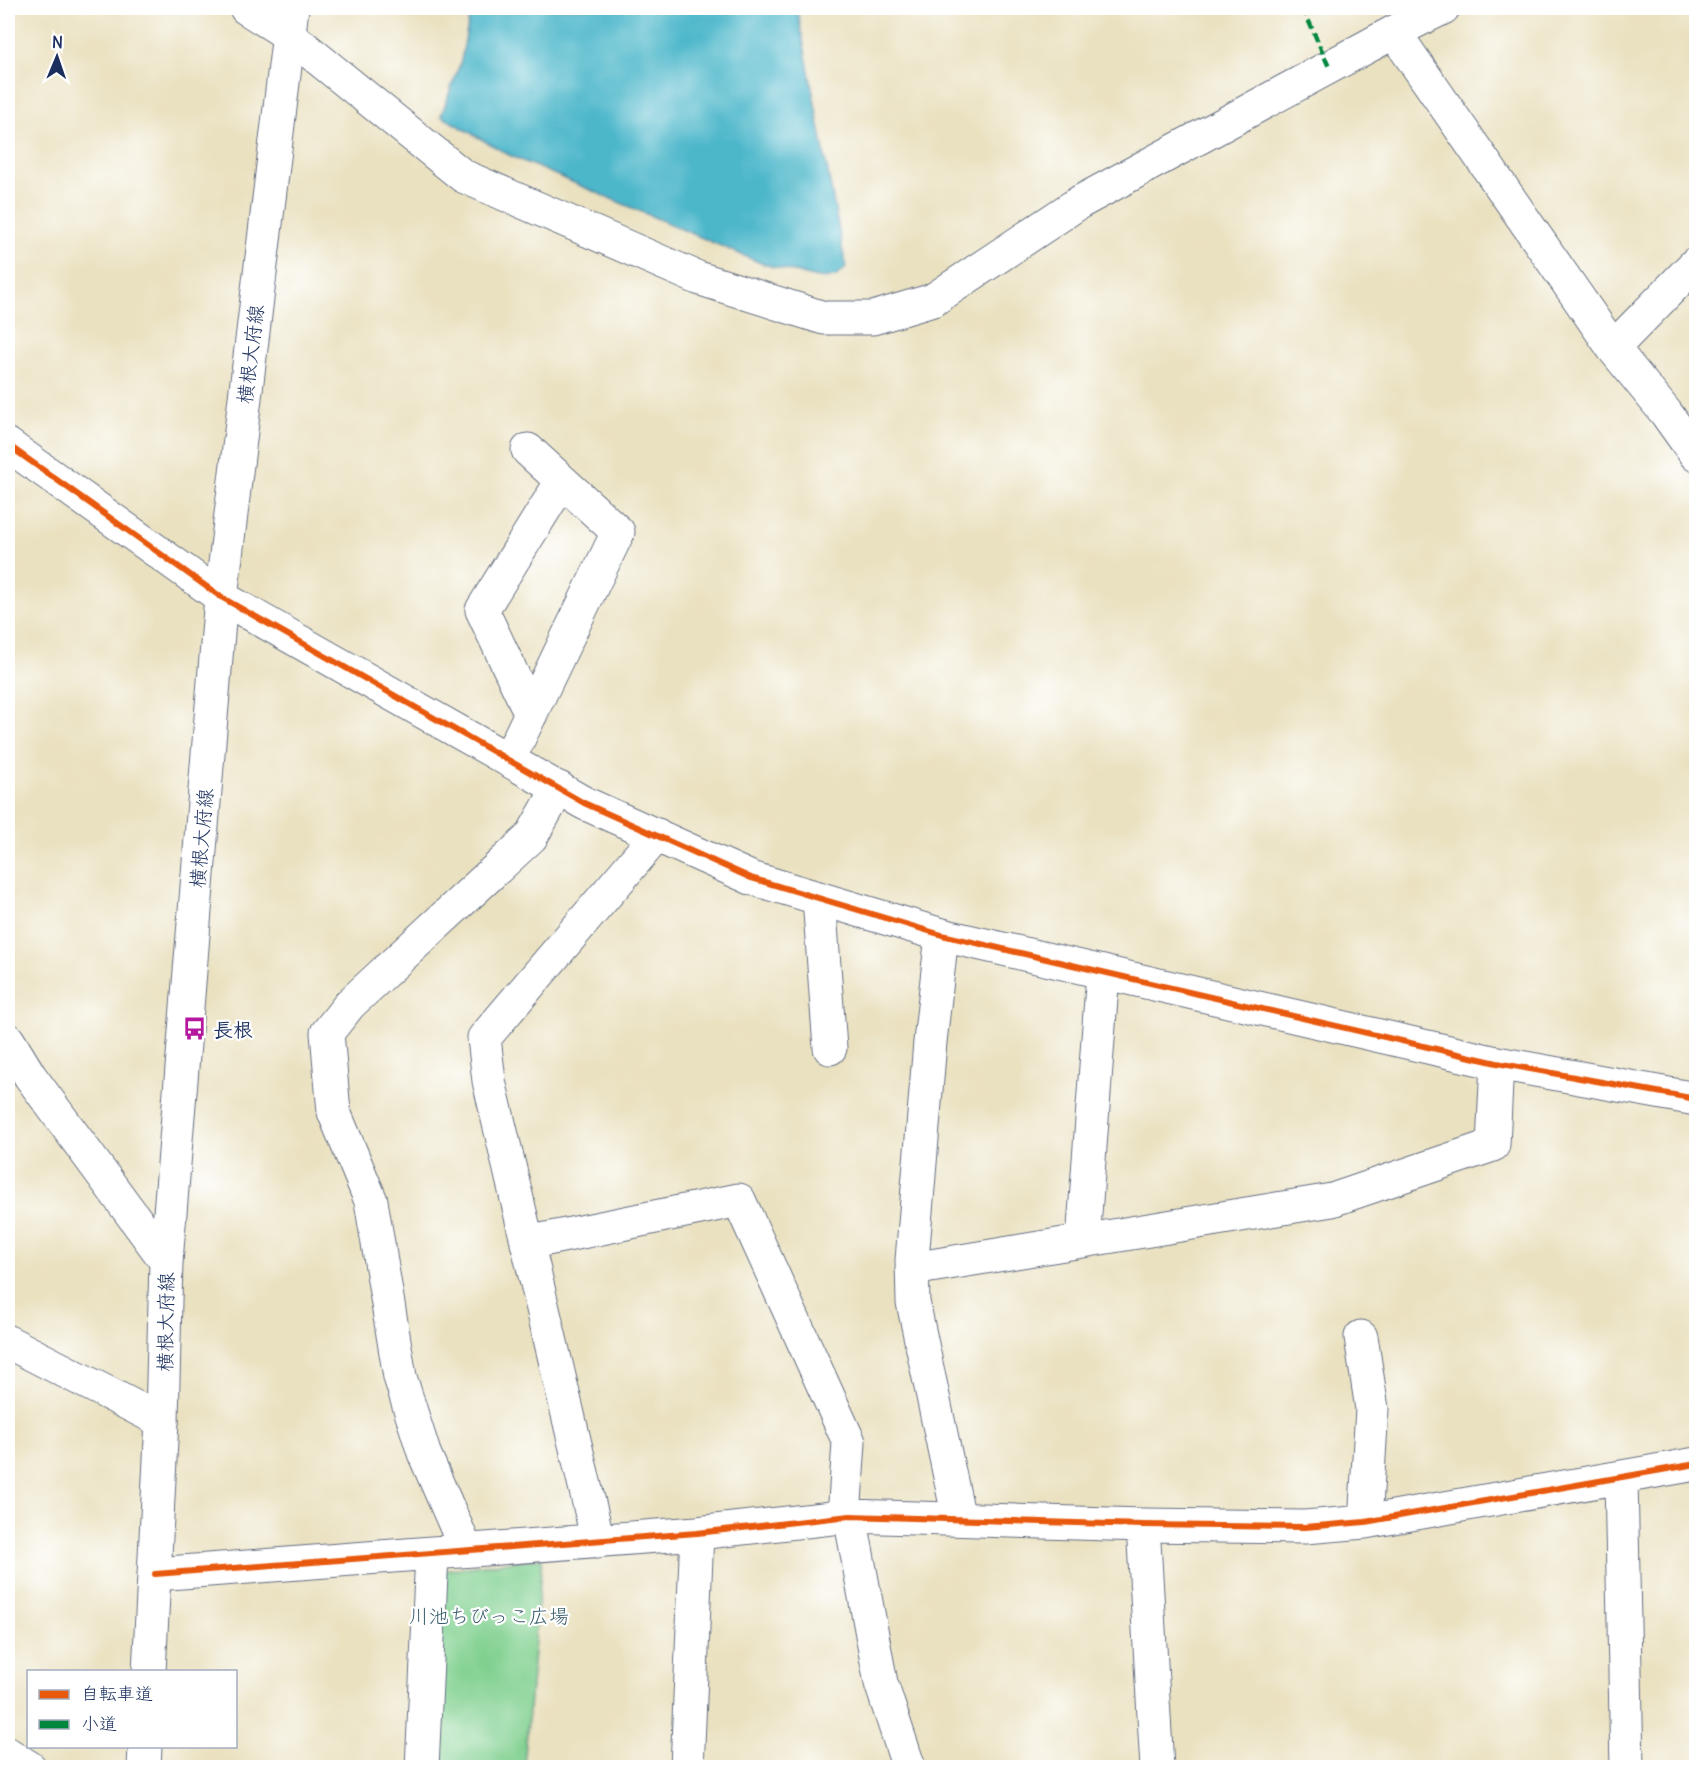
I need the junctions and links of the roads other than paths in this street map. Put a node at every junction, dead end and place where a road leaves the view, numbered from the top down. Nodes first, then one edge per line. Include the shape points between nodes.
1 (246, 8) edge
2 (1443, 8) edge
3 (290, 21) edge
4 (1394, 32) junction
5 (1696, 263) edge
6 (1613, 348) junction
7 (8, 445) edge
8 (528, 450) dead end
9 (1696, 455) edge
10 (562, 481) junction
11 (221, 597) junction
12 (531, 714) junction
13 (509, 759) junction
14 (559, 788) junction
15 (657, 835) junction
16 (819, 898) junction
17 (942, 935) junction
18 (1103, 972) junction
19 (8, 1040) edge
20 (830, 1048) dead end
21 (1497, 1063) junction
22 (19, 1081) edge
23 (1696, 1099) edge
24 (1083, 1241) junction
25 (527, 1243) junction
26 (166, 1261) junction
27 (912, 1269) junction
28 (1361, 1337) dead end
29 (8, 1342) edge
30 (162, 1421) junction
31 (1696, 1464) edge
32 (1621, 1478) junction
33 (847, 1516) junction
34 (959, 1520) junction
35 (1365, 1522) junction
36 (1143, 1525) junction
37 (697, 1533) junction
38 (597, 1541) junction
39 (447, 1552) junction
40 (155, 1574) junction
41 (149, 1670) edge
42 (145, 1748) edge
43 (8, 1754) edge
44 (30, 1767) edge
45 (144, 1767) edge
46 (422, 1767) edge
47 (687, 1767) edge
48 (909, 1767) edge
49 (1156, 1767) edge
50 (1628, 1767) edge

1 - 3 street
2 - 4 street
3 - 4 street via 464,176 698,278 824,318 873,318 933,300 1080,201
3 - 11 street, 横根大府線
4 - 6 street
5 - 6 street
6 - 9 street
7 - 11 street
8 - 10 street
10 - 12 street via 482,610
10 - 12 street via 618,532
11 - 13 street
11 - 26 street, 横根大府線
12 - 13 street
13 - 14 street
14 - 15 street
14 - 39 street via 531,837 350,1004 327,1033 334,1112 371,1201 400,1377 424,1453 461,1538
15 - 16 street via 751,878
15 - 25 street via 484,1038 489,1081
16 - 17 street
16 - 20 street
17 - 18 street
17 - 27 street
18 - 21 street
18 - 24 street
19 - 22 street
21 - 23 street
21 - 24 street via 1493,1145 1332,1200
22 - 26 street
24 - 27 street
25 - 33 street via 739,1200 849,1442
25 - 38 street
26 - 30 street, 横根大府線
27 - 34 street via 913,1302
28 - 35 street via 1372,1409
29 - 30 street
30 - 40 street, 横根大府線
31 - 32 street
32 - 35 street
32 - 50 street
33 - 34 street
33 - 37 street
33 - 48 street via 881,1683
34 - 36 street
35 - 36 street via 1305,1527
36 - 49 street
37 - 38 street
37 - 47 street
38 - 39 street
39 - 40 street
39 - 46 street
40 - 41 street, 横根大府線
42 - 45 street
43 - 44 street

